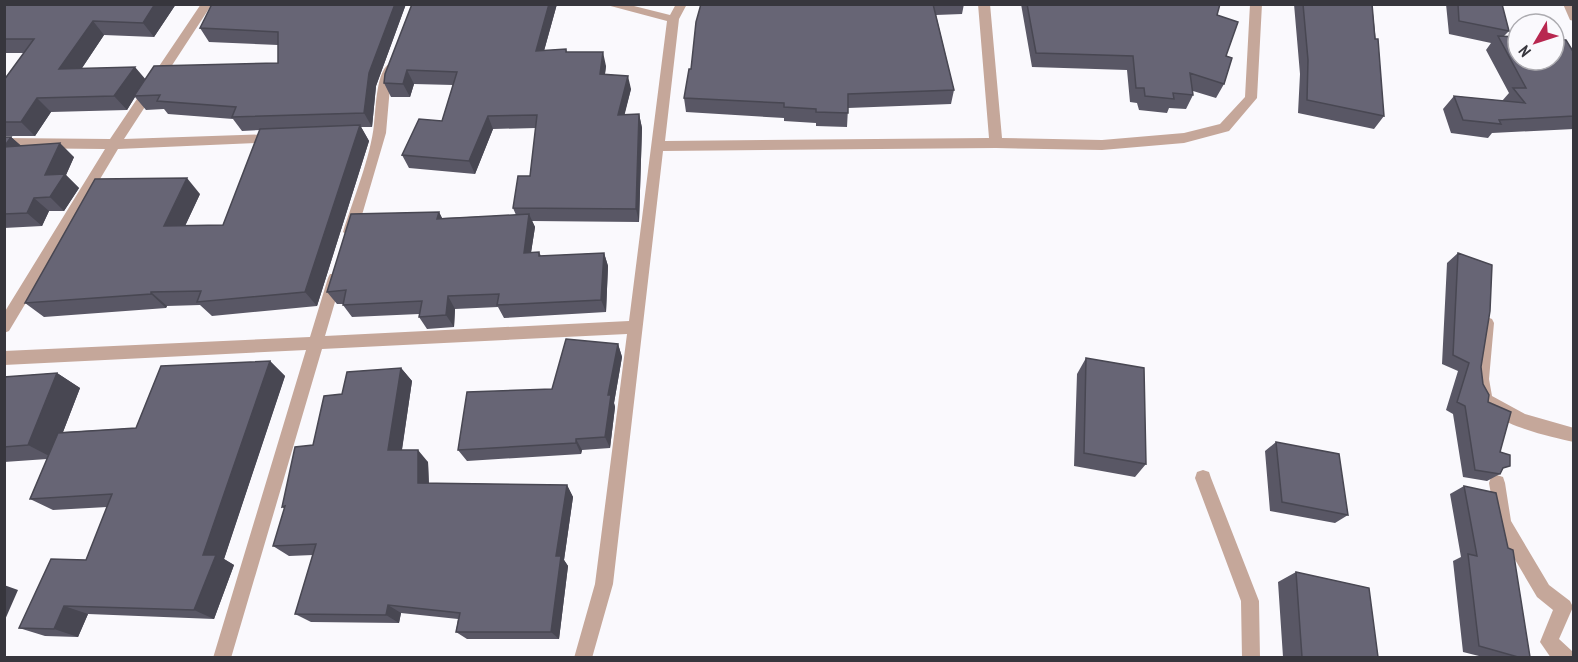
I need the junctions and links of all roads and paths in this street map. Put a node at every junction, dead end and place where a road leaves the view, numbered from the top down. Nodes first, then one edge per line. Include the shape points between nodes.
1 (207, 4) edge
2 (608, 4) edge
3 (682, 4) edge
4 (984, 4) edge
5 (1256, 4) edge
6 (1568, 4) edge
7 (1574, 17) edge
8 (673, 20) junction
9 (396, 56) edge
10 (380, 134) junction
11 (362, 135) edge
12 (293, 138) edge
13 (996, 142) junction
14 (4, 143) edge
15 (114, 144) junction
16 (657, 146) junction
17 (346, 244) edge
18 (339, 266) edge
19 (1487, 323) edge
20 (4, 327) edge
21 (636, 327) junction
22 (315, 343) junction
23 (4, 358) edge
24 (1574, 435) edge
25 (1203, 478) dead end
26 (1497, 483) edge
27 (222, 657) edge
28 (583, 657) edge
29 (1251, 657) edge
30 (1565, 657) edge

1 - 15 street
2 - 8 street
3 - 8 street
4 - 13 street
5 - 13 street via 1251,98 1224,129 1184,138 1102,145
6 - 7 street
8 - 16 street
9 - 10 street via 384,87
10 - 11 street
10 - 17 street
12 - 15 street
13 - 16 street
14 - 15 street
15 - 20 street
16 - 21 street
18 - 22 street
19 - 24 street via 1481,392 1487,403
21 - 22 street
21 - 28 street via 604,584
22 - 23 street
22 - 27 street
25 - 29 street via 1250,601
26 - 30 street via 1503,523 1543,591 1564,607 1549,642

